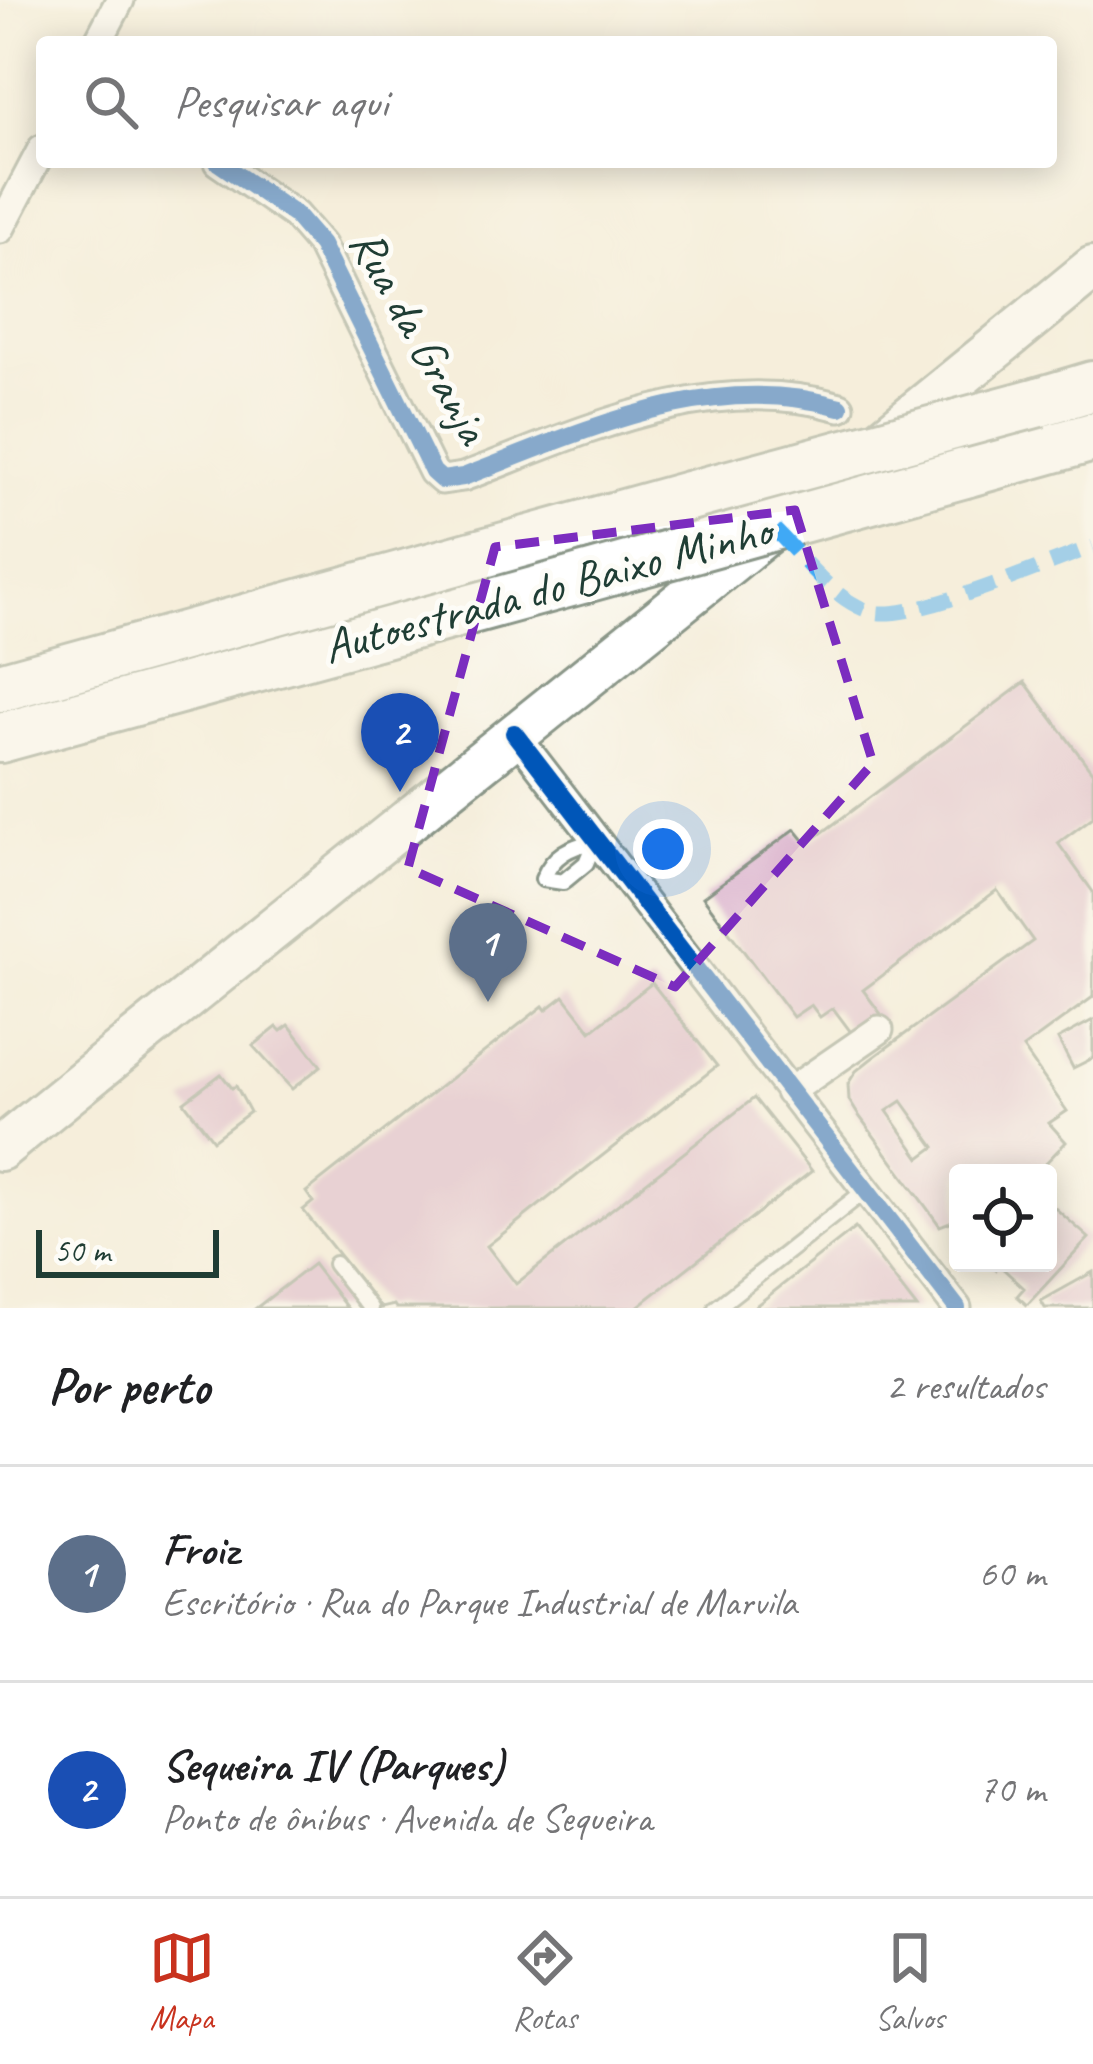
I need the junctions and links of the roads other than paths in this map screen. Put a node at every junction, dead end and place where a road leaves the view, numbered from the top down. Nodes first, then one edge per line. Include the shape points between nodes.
1 (120, 0) edge
2 (101, 36) edge
3 (36, 160) edge
4 (227, 168) edge
5 (0, 229) edge
6 (1093, 268) edge
7 (1093, 386) edge
8 (840, 407) dead end
9 (1093, 437) edge
10 (0, 687) edge
11 (514, 734) junction
12 (0, 738) edge
13 (879, 1030) dead end
14 (789, 1092) junction
15 (0, 1149) edge
16 (866, 1190) junction
17 (335, 1264) dead end
18 (370, 1308) edge
19 (716, 1308) edge
20 (957, 1308) edge

1 - 2 street
3 - 5 street
4 - 8 street, Rua da Granja via 295,215 321,245 442,480 668,404 752,394
6 - 11 main road
7 - 10 highway, Autoestrada do Baixo Minho, bridge
9 - 12 highway, Autoestrada do Baixo Minho, bridge
11 - 14 street
11 - 15 main road
13 - 14 street
14 - 16 street
16 - 19 lane
16 - 20 street
17 - 18 lane

